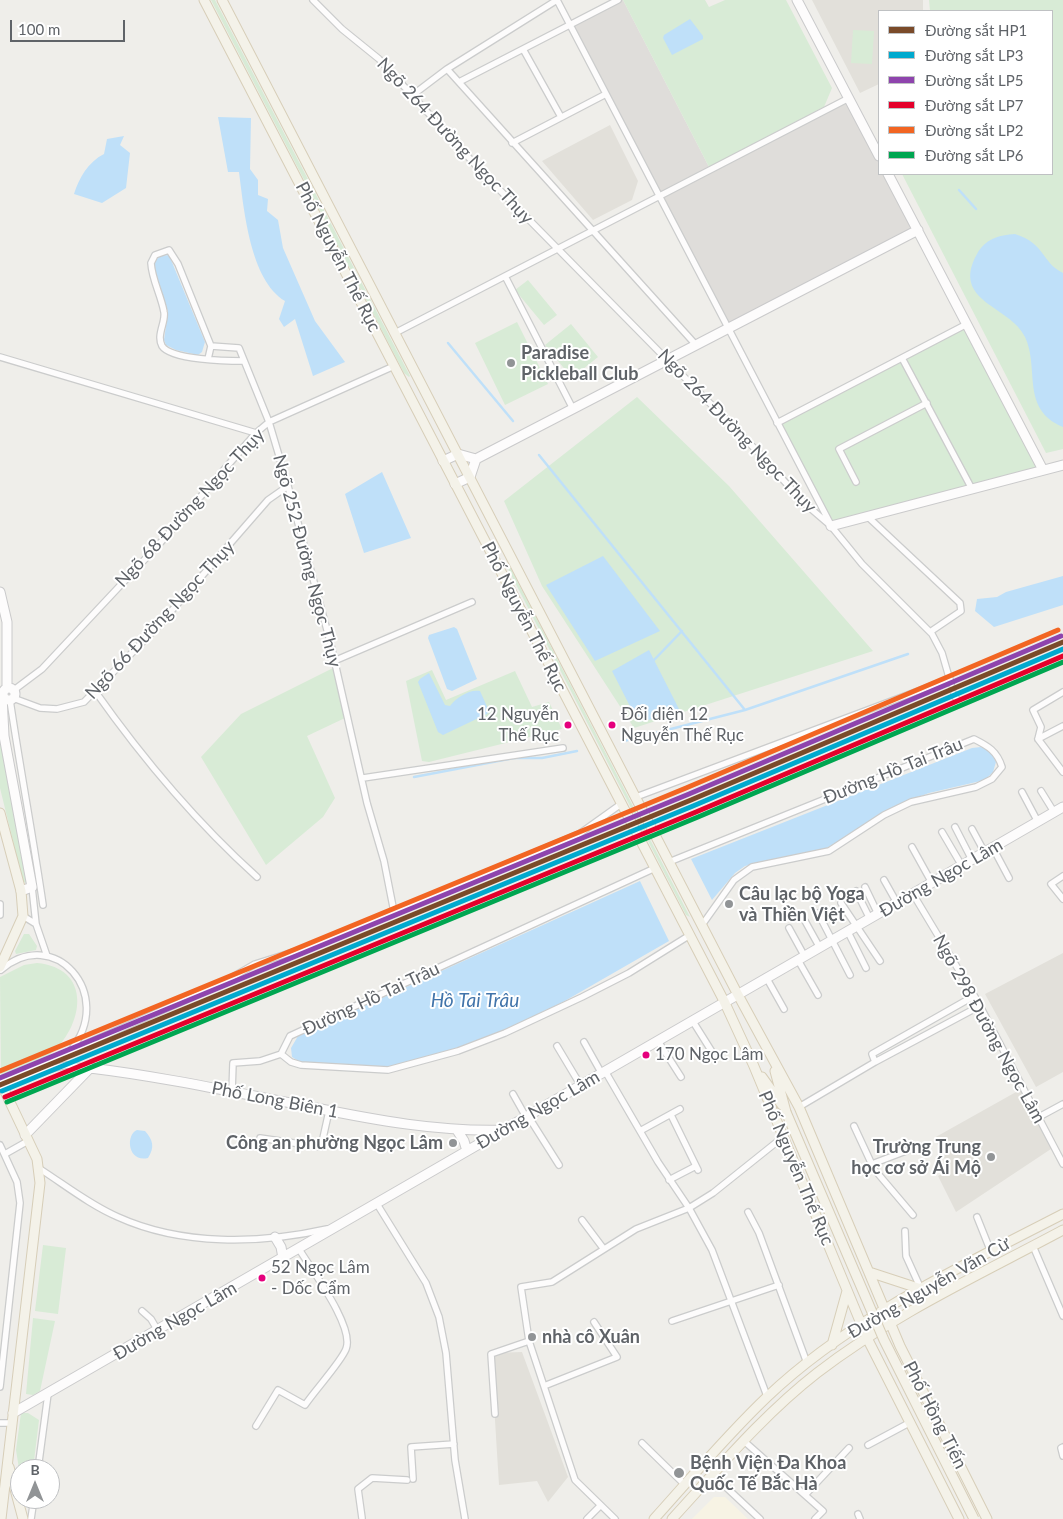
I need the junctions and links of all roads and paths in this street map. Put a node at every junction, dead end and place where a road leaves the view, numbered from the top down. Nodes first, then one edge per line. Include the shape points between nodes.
1 (204, 0) edge
2 (222, 0) edge
3 (313, 0) edge
4 (557, 0) edge
5 (618, 0) edge
6 (798, 0) edge
7 (570, 25) junction
8 (523, 49) junction
9 (447, 69) junction
10 (459, 82) junction
11 (414, 94) junction
12 (606, 94) junction
13 (849, 98) junction
14 (561, 117) junction
15 (512, 142) junction
16 (878, 154) edge
17 (889, 175) edge
18 (659, 196) junction
19 (594, 230) junction
20 (918, 230) junction
21 (558, 248) junction
22 (505, 276) junction
23 (967, 324) junction
24 (728, 328) junction
25 (395, 333) junction
26 (696, 345) junction
27 (211, 346) junction
28 (0, 357) edge
29 (902, 358) junction
30 (208, 359) junction
31 (667, 360) junction
32 (244, 361) junction
33 (394, 366) junction
34 (927, 404) junction
35 (573, 409) junction
36 (269, 422) junction
37 (777, 423) junction
38 (256, 433) junction
39 (458, 454) junction
40 (476, 459) junction
41 (443, 461) junction
42 (1063, 465) edge
43 (1043, 470) junction
44 (470, 477) junction
45 (856, 482) dead end
46 (456, 484) junction
47 (288, 486) junction
48 (972, 489) junction
49 (867, 516) junction
50 (831, 526) junction
51 (0, 592) edge
52 (472, 602) dead end
53 (930, 632) junction
54 (334, 660) junction
55 (96, 691) junction
56 (1063, 692) edge
57 (9, 694) junction
58 (1063, 726) edge
59 (1038, 739) junction
60 (563, 748) dead end
61 (1063, 760) edge
62 (1057, 763) junction
63 (1063, 772) edge
64 (363, 778) junction
65 (1041, 790) dead end
66 (1022, 792) dead end
67 (636, 797) junction
68 (621, 804) junction
69 (1063, 807) edge
70 (1054, 812) junction
71 (0, 813) edge
72 (1038, 822) junction
73 (955, 826) dead end
74 (972, 829) dead end
75 (942, 832) dead end
76 (912, 847) dead end
77 (989, 851) junction
78 (972, 860) junction
79 (670, 862) junction
80 (962, 866) junction
81 (655, 868) junction
82 (1063, 876) edge
83 (257, 877) dead end
84 (1009, 878) dead end
85 (884, 880) dead end
86 (932, 883) junction
87 (32, 887) junction
88 (865, 887) dead end
89 (21, 891) junction
90 (856, 891) dead end
91 (913, 894) junction
92 (1063, 899) edge
93 (841, 903) dead end
94 (897, 903) junction
95 (0, 904) edge
96 (43, 905) dead end
97 (394, 912) junction
98 (818, 912) dead end
99 (0, 915) edge
100 (23, 916) junction
101 (874, 916) junction
102 (805, 921) dead end
103 (36, 924) junction
104 (702, 925) junction
105 (856, 927) junction
106 (789, 928) dead end
107 (848, 932) junction
108 (690, 936) junction
109 (832, 941) junction
110 (820, 948) junction
111 (47, 956) junction
112 (802, 958) junction
113 (880, 961) dead end
114 (0, 967) edge
115 (866, 968) dead end
116 (0, 971) edge
117 (850, 975) dead end
118 (766, 977) junction
119 (738, 993) junction
120 (818, 995) dead end
121 (974, 996) junction
122 (724, 1001) junction
123 (978, 1002) junction
124 (784, 1009) dead end
125 (692, 1020) junction
126 (658, 1041) junction
127 (584, 1042) dead end
128 (557, 1046) dead end
129 (70, 1052) junction
130 (281, 1054) junction
131 (714, 1055) dead end
132 (770, 1056) junction
133 (875, 1062) junction
134 (753, 1064) junction
135 (90, 1068) junction
136 (603, 1072) junction
137 (681, 1077) dead end
138 (0, 1081) edge
139 (582, 1086) junction
140 (3, 1092) edge
141 (232, 1092) junction
142 (513, 1094) dead end
143 (1063, 1104) edge
144 (799, 1107) junction
145 (680, 1109) dead end
146 (328, 1111) junction
147 (786, 1112) junction
148 (671, 1114) junction
149 (527, 1117) junction
150 (1039, 1117) junction
151 (854, 1126) dead end
152 (457, 1130) junction
153 (505, 1130) junction
154 (640, 1131) junction
155 (783, 1137) junction
156 (27, 1138) junction
157 (260, 1138) dead end
158 (0, 1145) edge
159 (919, 1146) dead end
160 (467, 1152) junction
161 (5, 1154) junction
162 (872, 1164) junction
163 (1063, 1164) edge
164 (559, 1165) dead end
165 (40, 1169) junction
166 (669, 1180) junction
167 (377, 1204) junction
168 (690, 1208) junction
169 (748, 1212) dead end
170 (1063, 1214) edge
171 (913, 1215) dead end
172 (977, 1217) dead end
173 (582, 1220) dead end
174 (338, 1226) junction
175 (1063, 1230) edge
176 (905, 1231) dead end
177 (275, 1237) junction
178 (1033, 1246) junction
179 (603, 1248) junction
180 (299, 1249) junction
181 (991, 1252) junction
182 (283, 1258) junction
183 (869, 1272) junction
184 (779, 1285) junction
185 (921, 1290) junction
186 (847, 1291) junction
187 (730, 1302) junction
188 (885, 1310) junction
189 (142, 1311) dead end
190 (1063, 1316) edge
191 (672, 1321) dead end
192 (594, 1322) dead end
193 (890, 1323) junction
194 (861, 1325) junction
195 (158, 1331) junction
196 (867, 1338) junction
197 (529, 1341) junction
198 (832, 1345) junction
199 (807, 1364) junction
200 (544, 1386) junction
201 (0, 1387) edge
202 (48, 1394) junction
203 (767, 1396) junction
204 (13, 1413) junction
205 (495, 1414) dead end
206 (0, 1422) edge
207 (12, 1423) junction
208 (909, 1423) junction
209 (256, 1426) dead end
210 (744, 1442) junction
211 (642, 1443) dead end
212 (454, 1444) junction
213 (868, 1445) dead end
214 (1063, 1447) edge
215 (849, 1448) dead end
216 (1063, 1456) edge
217 (39, 1459) edge
218 (8, 1462) junction
219 (713, 1475) junction
220 (685, 1484) junction
221 (805, 1495) junction
222 (600, 1506) junction
223 (362, 1518) edge
224 (1, 1519) edge
225 (24, 1519) edge
226 (465, 1519) edge
227 (587, 1519) edge
228 (615, 1519) edge
229 (654, 1519) edge
230 (672, 1519) edge
231 (760, 1519) edge
232 (815, 1519) edge
233 (959, 1519) edge
234 (974, 1519) edge
235 (987, 1519) edge

1 - 33 main road, Phố Nguyễn Thế Rục
2 - 25 main road, Phố Nguyễn Thế Rục
3 - 11 street, Ngõ 264 Đường Ngọc Thụy
4 - 7 street
4 - 9 street
5 - 7 street
6 - 13 main road
7 - 8 street
7 - 12 street
8 - 10 street
8 - 14 street
9 - 10 street
9 - 11 street
10 - 15 street
11 - 21 street, Ngõ 264 Đường Ngọc Thụy via 449,137
12 - 14 street
12 - 18 street
13 - 16 main road
13 - 18 street
14 - 15 street
15 - 19 street
17 - 20 main road
18 - 19 street
18 - 24 street
19 - 21 street
19 - 26 street
20 - 23 main road
20 - 24 main road
21 - 22 street
21 - 31 street, Ngõ 264 Đường Ngọc Thụy
22 - 25 street
22 - 35 street
23 - 29 street
23 - 43 main road
24 - 26 main road
24 - 37 street
25 - 39 main road, Phố Nguyễn Thế Rục
26 - 31 main road
27 - 30 street
27 - 30 street via 178,264 169,250 155,255 151,263 164,312 162,346 169,352
27 - 32 street, Ngõ 252 Đường Ngọc Thụy via 239,348
28 - 38 street
29 - 34 street
29 - 37 street
30 - 32 street
31 - 35 main road
31 - 50 street, Ngõ 264 Đường Ngọc Thụy via 803,502
32 - 36 street, Ngõ 252 Đường Ngọc Thụy
33 - 36 street, Ngõ 68 Đường Ngọc Thụy
33 - 41 main road, Phố Nguyễn Thế Rục
34 - 45 street via 839,449
34 - 48 street
35 - 40 main road
36 - 38 street, Ngõ 68 Đường Ngọc Thụy
36 - 47 street, Ngõ 252 Đường Ngọc Thụy
37 - 50 street
38 - 57 street, Ngõ 68 Đường Ngọc Thụy via 161,542 42,669
39 - 40 main road
39 - 41 main road
39 - 44 main road, Phố Nguyễn Thế Rục
40 - 44 main road
41 - 46 main road, Phố Nguyễn Thế Rục
42 - 43 main road
43 - 48 main road
44 - 46 main road
44 - 67 main road, Phố Nguyễn Thế Rục
46 - 68 main road, Phố Nguyễn Thế Rục
47 - 54 street, Ngõ 252 Đường Ngọc Thụy
47 - 55 street, Ngõ 66 Đường Ngọc Thụy via 268,500
48 - 49 main road
49 - 50 main road
49 - 53 street via 960,604 961,611
50 - 53 street, Ngõ 264 Đường Ngọc Thụy via 862,564
51 - 57 main road via 7,622
52 - 54 street
53 - 67 street, Ngõ 264 Đường Ngọc Thụy via 940,647 951,681
54 - 64 street, Ngõ 252 Đường Ngọc Thụy
55 - 57 street, Ngõ 66 Đường Ngọc Thụy via 84,702 57,709 40,708
55 - 83 street via 136,748 168,786 214,837
56 - 59 street via 1033,710 1041,727
57 - 87 main road via 4,736
57 - 96 street
58 - 59 street
59 - 62 street
60 - 64 street
61 - 62 street
62 - 63 street
64 - 97 street, Ngõ 252 Đường Ngọc Thụy
65 - 70 street
66 - 72 street
67 - 79 main road, Phố Nguyễn Thế Rục
68 - 81 main road, Phố Nguyễn Thế Rục
68 - 97 street via 579,834
69 - 70 main road, Đường Ngọc Lâm
70 - 72 main road, Đường Ngọc Lâm
71 - 89 main road
72 - 77 main road, Đường Ngọc Lâm
73 - 78 street
74 - 77 street
75 - 80 street
76 - 86 street
77 - 78 main road, Đường Ngọc Lâm
77 - 84 street
78 - 80 main road, Đường Ngọc Lâm
79 - 104 main road, Phố Nguyễn Thế Rục
79 - 104 street, Đường Hồ Tai Trâu via 974,739 990,747 999,758 1002,766 992,779 976,787 911,802 829,851 752,867 734,880
80 - 86 main road, Đường Ngọc Lâm
81 - 108 main road, Phố Nguyễn Thế Rục
81 - 130 street, Đường Hồ Tai Trâu via 290,1036
82 - 92 street via 1051,884
85 - 94 street
86 - 91 main road, Đường Ngọc Lâm
87 - 89 main road
87 - 103 street
88 - 101 street
89 - 100 main road
90 - 101 street
91 - 94 main road, Đường Ngọc Lâm
91 - 121 street, Ngõ 298 Đường Ngọc Lâm
93 - 105 street
94 - 101 main road, Đường Ngọc Lâm
95 - 99 street
97 - 129 street via 243,970 217,986
98 - 109 street
100 - 103 street
100 - 114 main road
101 - 105 main road, Đường Ngọc Lâm
102 - 110 street
103 - 111 street
104 - 119 main road, Phố Nguyễn Thế Rục
105 - 107 main road, Đường Ngọc Lâm
105 - 113 street
106 - 112 street
107 - 109 main road, Đường Ngọc Lâm
107 - 115 street
108 - 122 main road, Phố Nguyễn Thế Rục
108 - 130 street, Đường Hồ Tai Trâu via 590,993 458,1051 388,1070 301,1065
109 - 110 main road, Đường Ngọc Lâm
109 - 117 street
110 - 112 main road, Đường Ngọc Lâm
111 - 116 street via 21,957
111 - 129 street via 70,969 87,997 85,1028
112 - 118 main road, Đường Ngọc Lâm
112 - 120 street
118 - 119 main road, Đường Ngọc Lâm
118 - 124 street
119 - 122 main road, Đường Ngọc Lâm
119 - 132 main road, Phố Nguyễn Thế Rục
121 - 123 street, Ngõ 298 Đường Ngọc Lâm
121 - 133 street via 872,1054
122 - 125 main road, Đường Ngọc Lâm
122 - 134 main road, Phố Nguyễn Thế Rục
123 - 133 street via 976,1008
123 - 150 street, Ngõ 298 Đường Ngọc Lâm
125 - 126 main road, Đường Ngọc Lâm
125 - 131 street
126 - 136 main road, Đường Ngọc Lâm
126 - 137 street
127 - 136 street
128 - 139 street
129 - 138 street, bridge
130 - 141 street via 260,1061 233,1063
132 - 144 main road, Phố Nguyễn Thế Rục
132 - 147 main road
133 - 144 street
134 - 147 main road
134 - 155 main road, Phố Nguyễn Thế Rục
135 - 140 street, Phố Long Biên 1, bridge via 67,1065 46,1070
135 - 141 main road, Phố Long Biên 1 via 142,1074
135 - 156 main road
136 - 139 main road, Đường Ngọc Lâm
136 - 154 street
138 - 140 main road
139 - 149 main road, Đường Ngọc Lâm
140 - 156 main road
141 - 146 main road, Phố Long Biên 1
142 - 149 street
143 - 150 street
144 - 183 main road, Phố Nguyễn Thế Rục
145 - 148 street
146 - 152 main road, Phố Long Biên 1
146 - 157 street via 321,1147
147 - 234 main road, bridge via 884,1340
148 - 154 street
148 - 166 street via 697,1168
149 - 153 main road, Đường Ngọc Lâm
149 - 164 street
150 - 163 street, Ngõ 298 Đường Ngọc Lâm
151 - 162 street
152 - 153 main road, Phố Long Biên 1
152 - 160 main road
153 - 160 main road, Đường Ngọc Lâm
154 - 166 street
155 - 168 street
155 - 186 main road, Phố Nguyễn Thế Rục
156 - 161 street
156 - 165 main road
158 - 161 street
159 - 162 street
160 - 167 main road, Đường Ngọc Lâm
161 - 201 street via 17,1182 20,1203
162 - 171 street
165 - 177 street via 117,1217 151,1229 174,1235
165 - 204 main road via 40,1197
166 - 168 street
167 - 174 main road, Đường Ngọc Lâm
167 - 212 street via 426,1283 439,1318 446,1353
168 - 179 street via 636,1229
168 - 187 street via 712,1250
169 - 184 street
170 - 181 main road, Đường Nguyễn Văn Cừ
172 - 181 street
173 - 179 street
174 - 177 street
174 - 180 main road, Đường Ngọc Lâm
175 - 178 main road, Đường Nguyễn Văn Cừ
176 - 185 street via 906,1256
177 - 182 main road
178 - 190 street
178 - 193 main road, Đường Nguyễn Văn Cừ
179 - 197 street via 584,1264 552,1282 521,1286
180 - 182 main road, Đường Ngọc Lâm
180 - 209 street via 340,1316 346,1350 305,1405 278,1390
181 - 185 main road, Đường Nguyễn Văn Cừ
182 - 195 main road, Đường Ngọc Lâm
183 - 185 main road
183 - 188 main road, Phố Nguyễn Thế Rục
184 - 187 street
184 - 199 street
185 - 188 main road, Đường Nguyễn Văn Cừ
186 - 194 main road, Phố Nguyễn Thế Rục
186 - 198 main road
187 - 191 street
187 - 203 street
188 - 193 main road, Phố Hồng Tiến
188 - 194 main road, Đường Nguyễn Văn Cừ
189 - 195 street
192 - 200 street via 617,1357
193 - 196 main road, Đường Nguyễn Văn Cừ
193 - 235 main road, Phố Hồng Tiến
194 - 196 main road, Phố Hồng Tiến
194 - 198 main road, Đường Nguyễn Văn Cừ
195 - 202 main road, Đường Ngọc Lâm
196 - 208 main road, Phố Hồng Tiến
196 - 210 main road, Đường Nguyễn Văn Cừ via 803,1385 769,1414
197 - 200 street
197 - 205 street via 491,1354
198 - 199 main road, Đường Nguyễn Văn Cừ
199 - 203 main road, Đường Nguyễn Văn Cừ
200 - 222 street via 575,1480
202 - 204 main road, Đường Ngọc Lâm
202 - 217 street
203 - 220 main road, Đường Nguyễn Văn Cừ
204 - 207 main road
206 - 207 street
207 - 218 main road
208 - 213 street
208 - 233 main road, Phố Hồng Tiến
210 - 219 main road, Đường Nguyễn Văn Cừ
210 - 221 street
211 - 220 street
212 - 223 street via 411,1447 410,1479 372,1478 358,1489
212 - 226 street
214 - 216 street via 1060,1448
215 - 221 street
218 - 224 main road
218 - 225 main road
219 - 230 main road, Đường Nguyễn Văn Cừ
219 - 231 street
220 - 229 main road, Đường Nguyễn Văn Cừ
221 - 232 street via 823,1511
222 - 227 street
222 - 228 street

